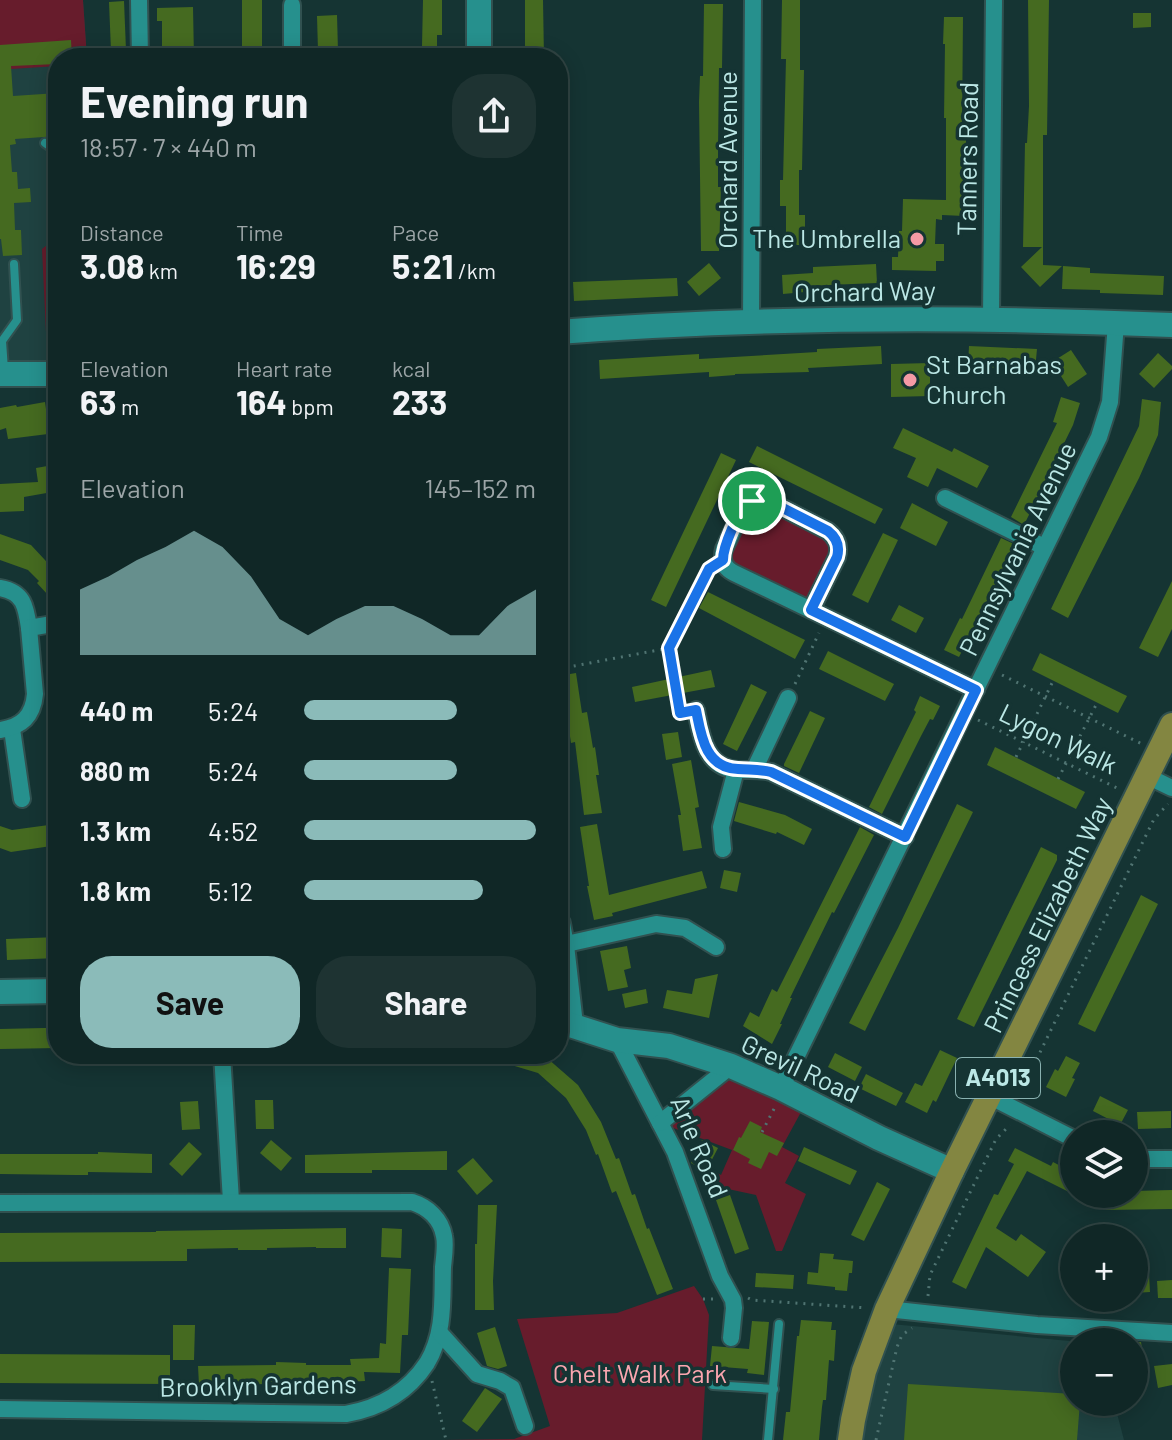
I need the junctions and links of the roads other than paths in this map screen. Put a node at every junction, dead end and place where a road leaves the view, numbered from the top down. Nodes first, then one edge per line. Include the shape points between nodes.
1 (139, 0) edge
2 (479, 0) edge
3 (753, 0) edge
4 (994, 0) edge
5 (292, 5) dead end
6 (140, 48) edge
7 (292, 48) edge
8 (479, 48) edge
9 (45, 143) dead end
10 (48, 145) edge
11 (14, 264) dead end
12 (991, 318) junction
13 (751, 321) junction
14 (1116, 323) junction
15 (1172, 325) edge
16 (568, 331) edge
17 (2, 374) edge
18 (48, 374) edge
19 (945, 498) dead end
20 (1044, 547) junction
21 (0, 588) edge
22 (818, 614) junction
23 (48, 625) edge
24 (29, 628) junction
25 (976, 690) junction
26 (788, 698) road end
27 (696, 710) road end
28 (1172, 725) edge
29 (6, 729) edge
30 (755, 768) junction
31 (736, 770) junction
32 (1142, 787) junction
33 (1172, 788) edge
34 (22, 799) dead end
35 (905, 837) junction
36 (723, 849) dead end
37 (568, 933) edge
38 (716, 947) dead end
39 (48, 991) edge
40 (0, 992) edge
41 (568, 1024) edge
42 (617, 1040) junction
43 (223, 1064) edge
44 (731, 1066) junction
45 (782, 1089) junction
46 (989, 1096) junction
47 (660, 1123) junction
48 (1060, 1132) edge
49 (1148, 1159) edge
50 (1172, 1159) edge
51 (952, 1171) junction
52 (231, 1201) junction
53 (0, 1203) edge
54 (887, 1309) junction
55 (779, 1324) dead end
56 (440, 1333) junction
57 (1172, 1333) edge
58 (731, 1338) dead end
59 (713, 1385) dead end
60 (774, 1389) junction
61 (0, 1409) edge
62 (525, 1426) dead end
63 (768, 1440) edge
64 (850, 1440) edge

1 - 6 street
2 - 8 street
3 - 13 street, Orchard Avenue
4 - 12 street, Tanners Road
5 - 7 street
9 - 10 lane
11 - 17 lane via 17,320 2,341
12 - 13 street, Orchard Way
12 - 14 street, Orchard Way
13 - 16 street, Orchard Way
14 - 15 street, Orchard Way
14 - 20 street, Pennsylvania Avenue via 1104,426
17 - 18 street
19 - 20 street
20 - 25 street, Pennsylvania Avenue
21 - 24 street via 12,590 21,600
22 - 22 street via 838,553 836,539 767,500 752,501 724,549 727,568
22 - 25 street
23 - 24 street
24 - 29 street via 34,703 26,718
25 - 35 street, Pennsylvania Avenue
26 - 30 street
27 - 31 street via 706,749
28 - 32 main road, Princess Elizabeth Way / A4013
29 - 34 street
30 - 31 street
30 - 35 street
31 - 36 street via 721,827
32 - 33 street
32 - 46 main road, Princess Elizabeth Way / A4013
35 - 45 street, Pennsylvania Avenue
37 - 38 street via 656,924 685,928
39 - 40 street
41 - 42 street
42 - 44 street, Grevil Road via 669,1046
42 - 47 street, Arle Road
43 - 52 street
44 - 45 street, Grevil Road
44 - 47 street
45 - 51 street, Grevil Road
46 - 48 street
46 - 51 main road, Princess Elizabeth Way / A4013
47 - 58 street, Arle Road via 730,1293
49 - 50 street
51 - 54 main road, Princess Elizabeth Way / A4013
52 - 53 street, Brooklyn Gardens
52 - 56 street, Brooklyn Gardens via 412,1202 427,1208 444,1236
54 - 57 street
54 - 64 main road, Princess Elizabeth Way / A4013 via 864,1371
55 - 60 lane
56 - 61 street, Brooklyn Gardens via 418,1375 396,1395 346,1414
56 - 62 street via 477,1374 512,1388
59 - 60 lane
60 - 63 lane

